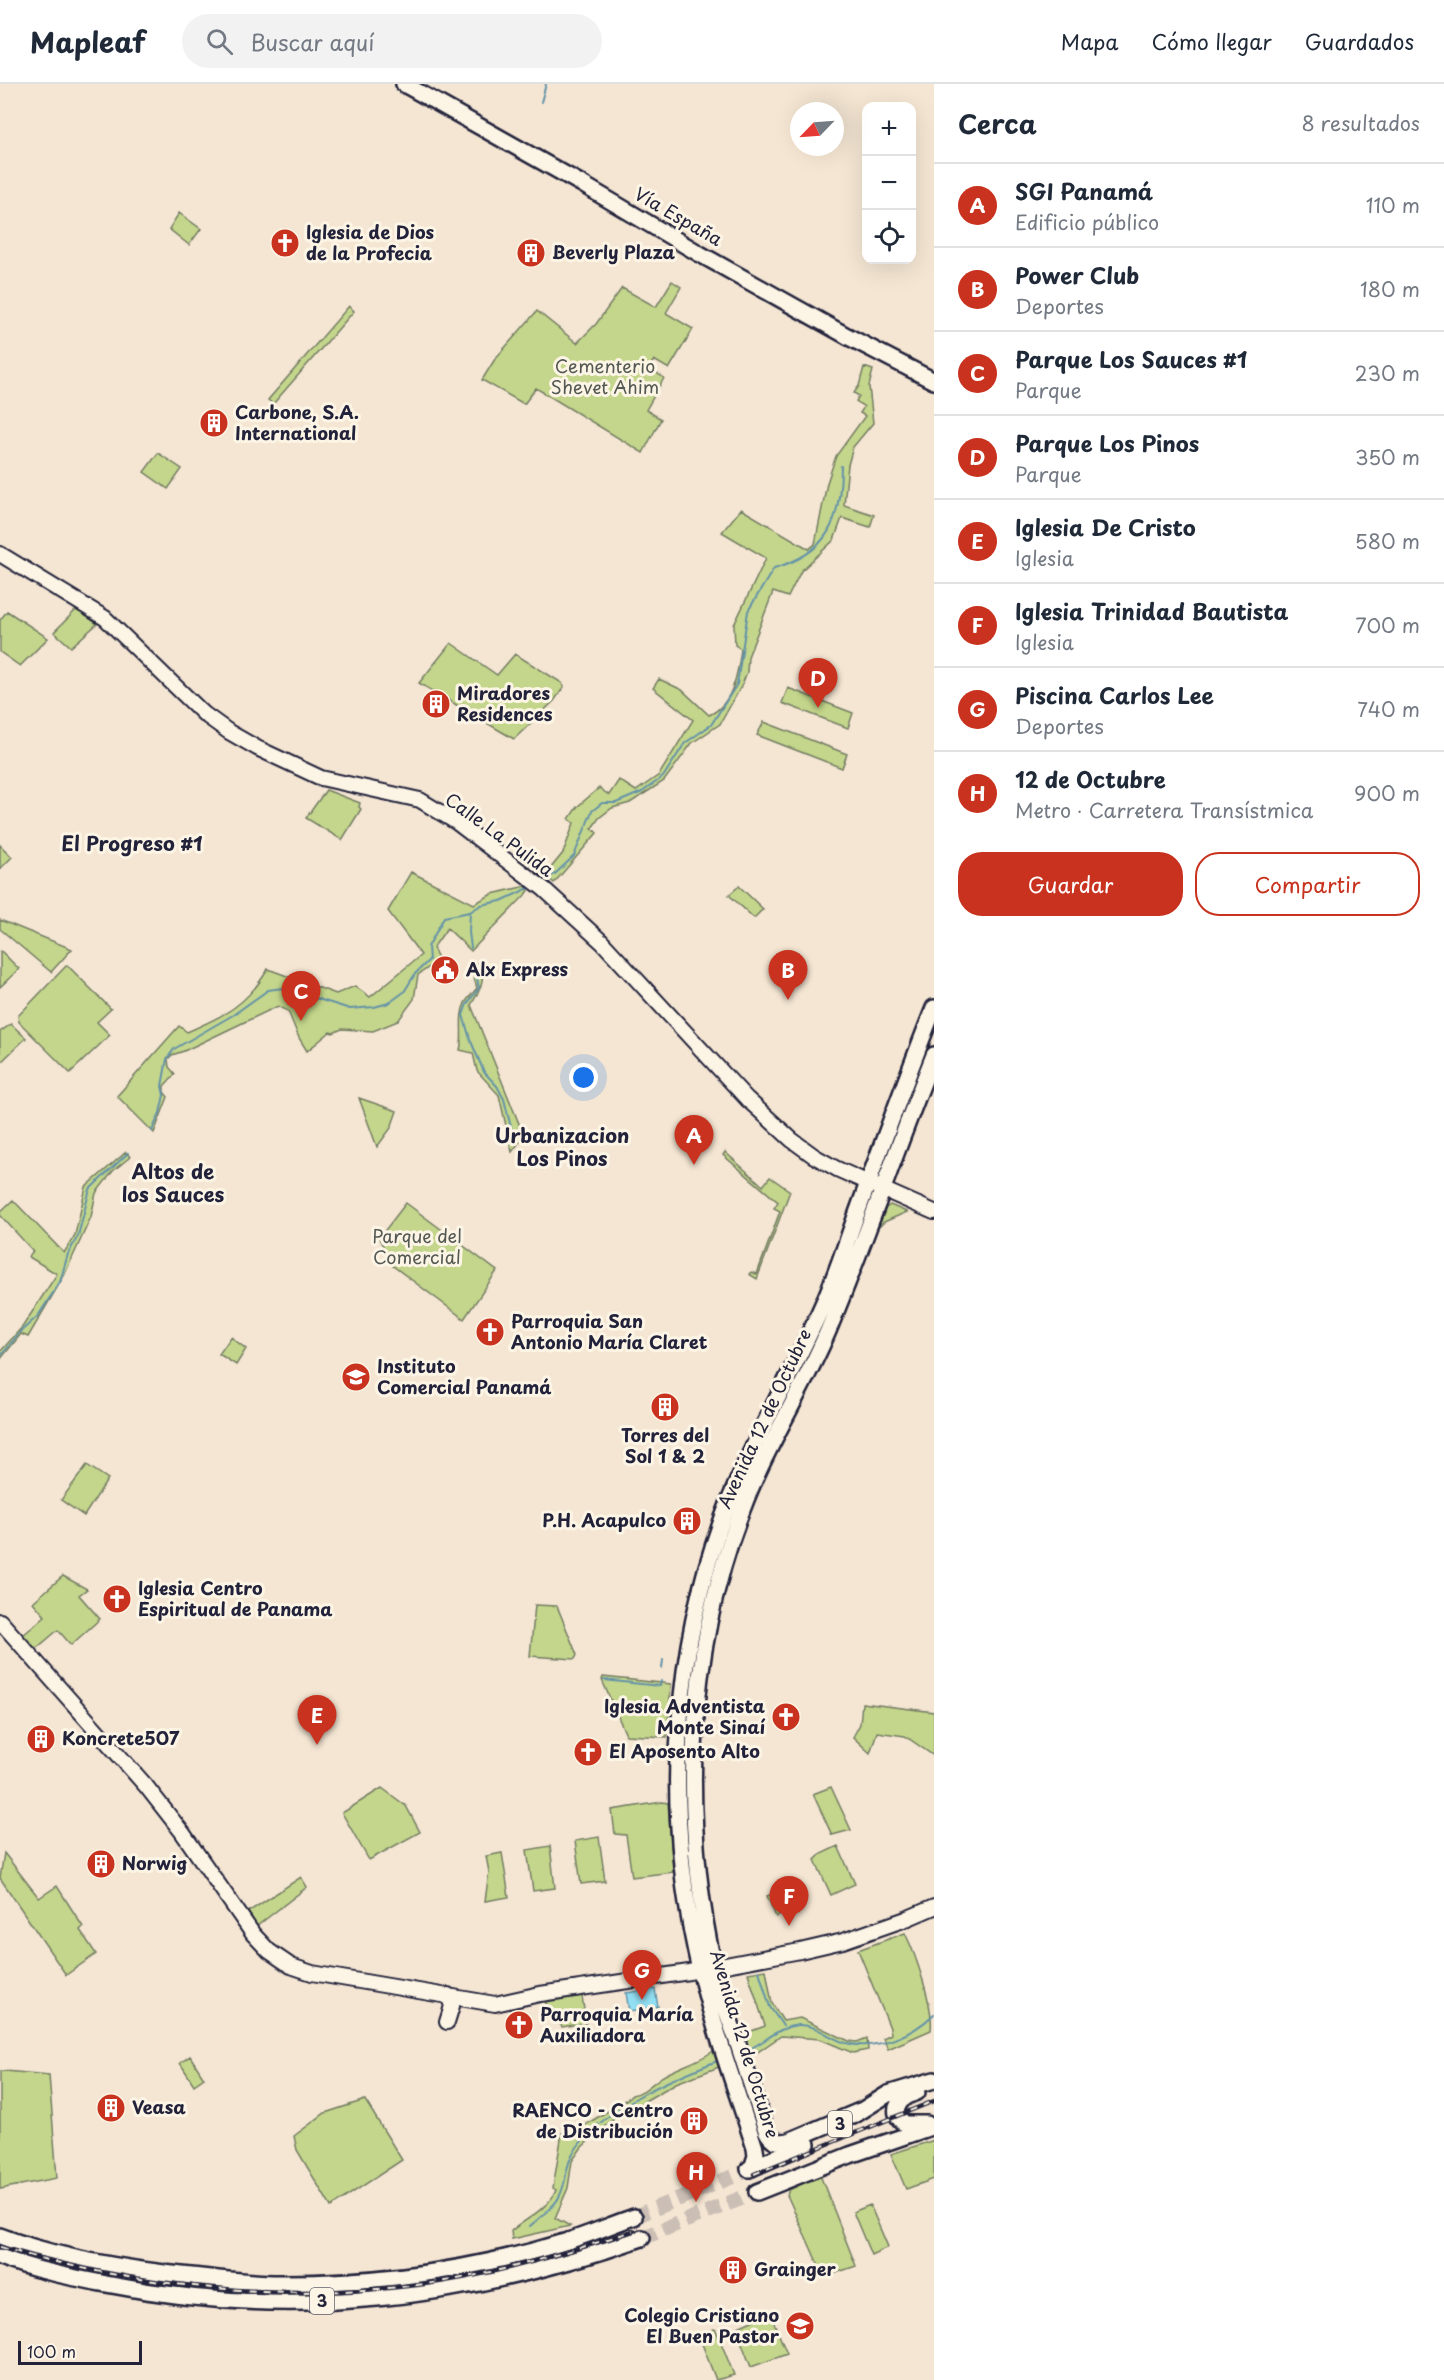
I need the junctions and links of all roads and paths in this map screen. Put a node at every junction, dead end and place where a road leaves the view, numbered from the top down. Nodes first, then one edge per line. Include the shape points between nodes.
1 (404, 84) edge
2 (934, 381) edge
3 (0, 554) edge
4 (934, 1008) edge
5 (934, 1055) edge
6 (868, 1183) junction
7 (884, 1190) junction
8 (934, 1212) edge
9 (0, 1621) edge
10 (934, 1906) edge
11 (707, 1968) junction
12 (448, 1995) junction
13 (447, 2022) dead end
14 (934, 2080) edge
15 (934, 2086) edge
16 (860, 2111) junction
17 (934, 2125) edge
18 (757, 2192) tunnel mouth
19 (634, 2217) tunnel mouth
20 (0, 2236) edge
21 (642, 2238) tunnel mouth
22 (0, 2257) edge

1 - 2 main road, Vía España via 700,254
3 - 6 main road, Calle La Pulida via 105,618 204,714 229,732 321,778 420,800 456,822 544,889 624,964 768,1119 814,1156
4 - 6 main road, Avenida 12 de Octubre
5 - 7 main road, Avenida 12 de Octubre
6 - 7 main road, Calle La Pulida
6 - 11 main road, Avenida 12 de Octubre via 828,1293 743,1466 700,1591 683,1676 678,1800 686,1887
7 - 8 main road, Calle La Pulida
7 - 11 main road, Avenida 12 de Octubre via 824,1339 741,1511 705,1639 695,1725 694,1806
9 - 12 main road via 146,1786 269,1951 291,1966 312,1973
10 - 11 main road via 826,1945
11 - 12 main road via 495,2004
11 - 16 main road, Avenida 12 de Octubre via 773,2140 789,2141
11 - 16 main road, Avenida 12 de Octubre / 3 via 721,2045 755,2148 756,2156 749,2169 817,2139
12 - 13 main road via 452,2006
14 - 16 main road, 3 via 888,2094
15 - 17 main road via 905,2096 896,2110 905,2124
17 - 18 main road, 3
19 - 20 main road, 3 via 564,2242 450,2270 284,2283 134,2269 80,2259
21 - 22 main road, 3 via 493,2282 388,2297 299,2302 246,2302 138,2290

